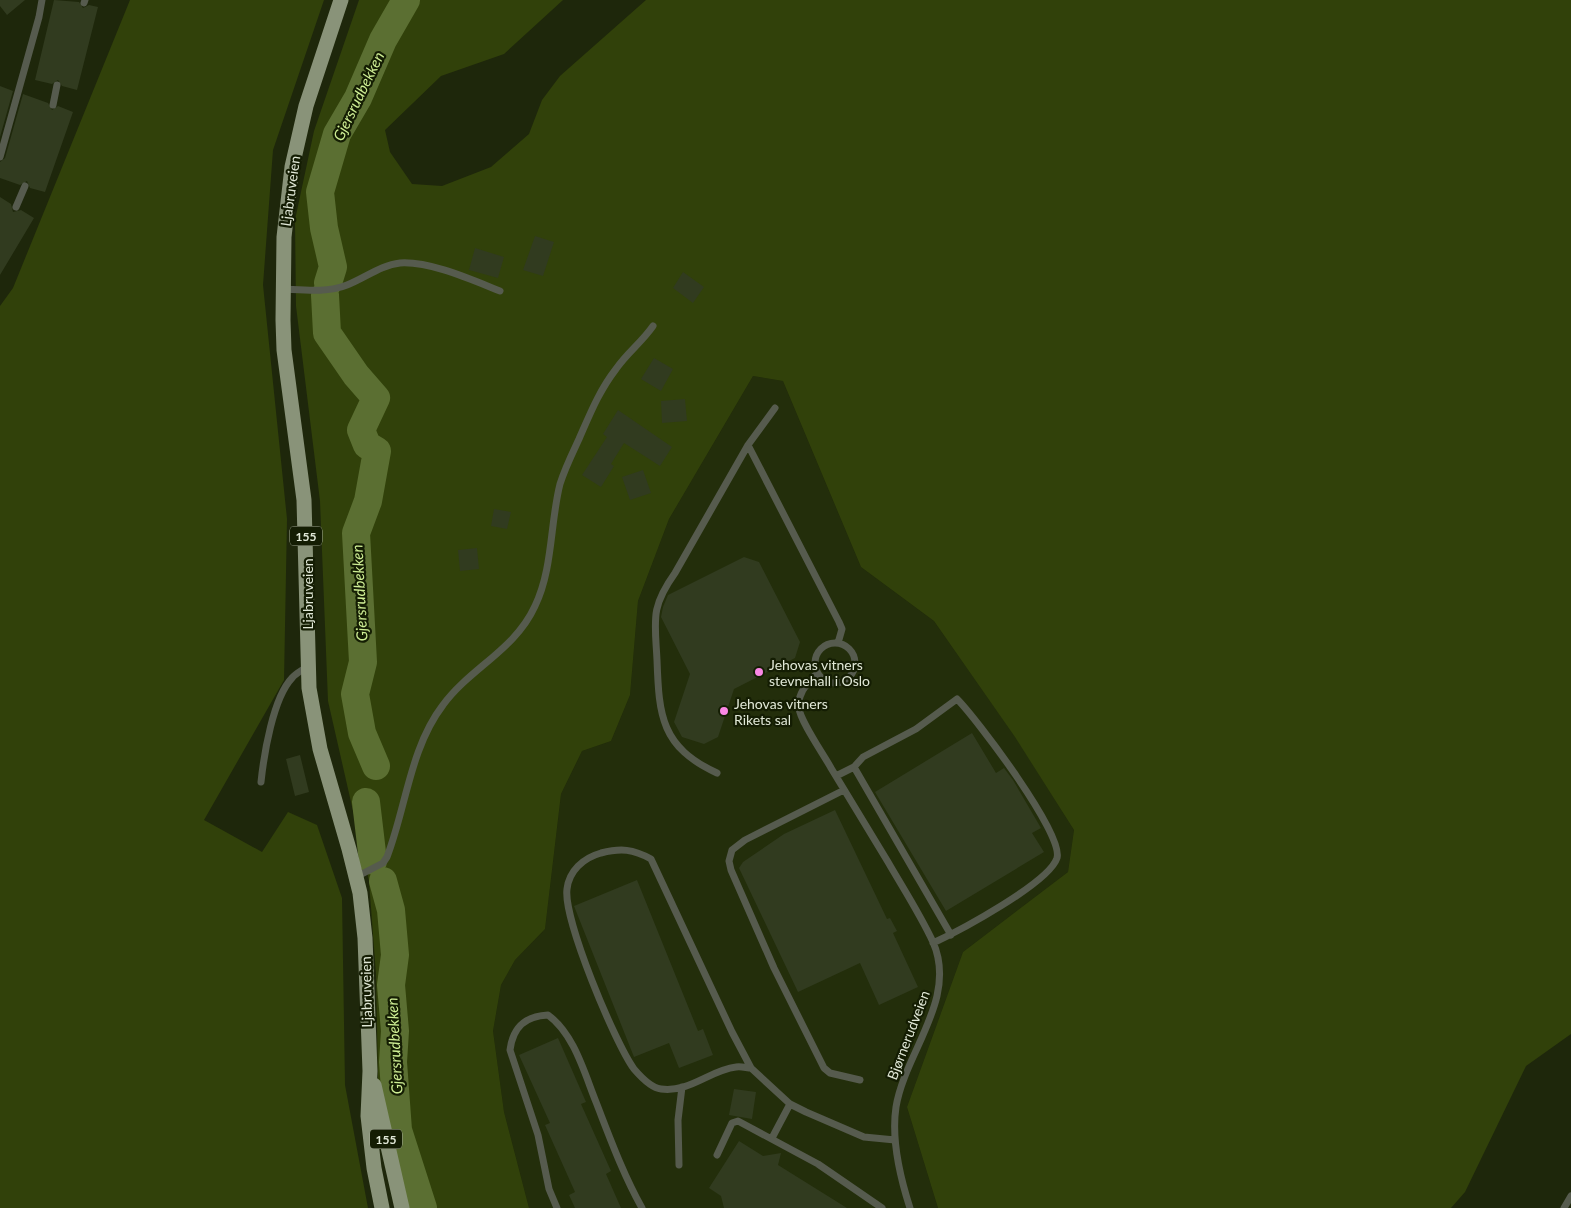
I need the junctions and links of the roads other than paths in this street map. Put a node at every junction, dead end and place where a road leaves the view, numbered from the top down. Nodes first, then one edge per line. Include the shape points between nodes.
1 (42, 0) edge
2 (341, 0) edge
3 (57, 85) dead end
4 (53, 104) dead end
5 (0, 156) edge
6 (25, 186) dead end
7 (16, 207) dead end
8 (282, 288) junction
9 (500, 291) dead end
10 (653, 326) dead end
11 (775, 408) dead end
12 (748, 445) junction
13 (838, 643) junction
14 (308, 666) junction
15 (818, 673) junction
16 (854, 767) junction
17 (717, 773) dead end
18 (836, 776) junction
19 (261, 782) dead end
20 (844, 790) junction
21 (356, 877) junction
22 (951, 935) junction
23 (933, 943) junction
24 (752, 1068) junction
25 (370, 1071) junction
26 (860, 1080) dead end
27 (682, 1088) junction
28 (790, 1104) junction
29 (772, 1138) junction
30 (895, 1140) junction
31 (717, 1155) dead end
32 (680, 1165) dead end
33 (1571, 1196) edge
34 (382, 1208) edge
35 (402, 1208) edge
36 (557, 1208) edge
37 (642, 1208) edge
38 (882, 1208) edge
39 (910, 1208) edge
40 (1564, 1208) edge

1 - 5 lane
2 - 8 main road, Ljabruveien / 155 via 306,106 292,167 284,228
3 - 4 lane
6 - 7 lane
8 - 9 lane via 336,288 384,267 406,263 442,270
8 - 14 main road, Ljabruveien / 155 via 284,350 304,500
10 - 21 lane via 599,393 569,458 555,505 543,583 533,612 515,637 441,706 413,770 387,857 383,863
11 - 12 lane
12 - 13 lane via 839,622 842,629
12 - 17 lane via 662,591 655,614 658,704 665,726 675,743 692,759
13 - 15 lane via 828,644 820,650 816,659
13 - 15 lane via 849,649 854,657 855,667 850,676 842,682 832,683
14 - 19 lane via 293,676 286,686 270,730
14 - 21 main road, Ljabruveien / 155 via 312,712 320,749
15 - 18 lane, Bjørnerudveien via 802,692 799,710
16 - 18 lane
16 - 22 lane
16 - 22 lane via 863,757 916,729 956,699 1008,763 1047,825 1058,853 1055,862 1014,898
18 - 20 lane, Bjørnerudveien
20 - 23 lane, Bjørnerudveien via 916,908
20 - 26 lane via 745,840 732,850 729,861 774,968 824,1068 830,1073
21 - 25 main road, Ljabruveien / 155 via 365,938
22 - 23 lane
23 - 30 lane, Bjørnerudveien via 939,966 938,995 902,1081 896,1109
24 - 27 lane via 736,1067
24 - 27 lane via 651,859 636,850 619,849 598,854 578,865 570,876 566,891 570,916 587,967 612,1027 636,1071 652,1086
24 - 28 lane
25 - 34 main road, Ljabruveien / 155 via 368,1125
25 - 35 main road, Ljabruveien / 155
27 - 32 lane via 678,1120
28 - 29 lane
28 - 30 lane via 864,1137
29 - 31 lane via 735,1122
29 - 38 lane via 818,1164
30 - 39 lane, Bjørnerudveien
33 - 40 lane
36 - 37 lane via 549,1189 538,1135 510,1050 517,1027 536,1016 548,1015 558,1023 575,1050 629,1184

